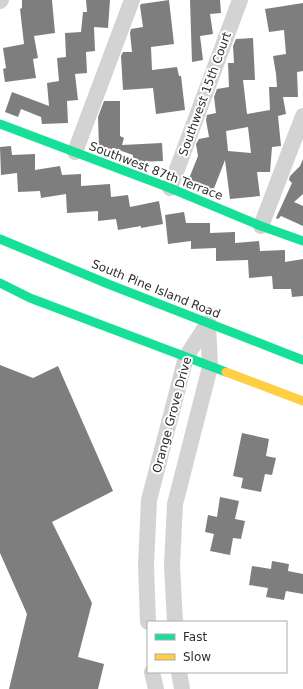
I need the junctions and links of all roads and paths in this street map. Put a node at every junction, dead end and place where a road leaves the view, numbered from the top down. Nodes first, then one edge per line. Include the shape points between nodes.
1 (132, 0) edge
2 (240, 0) edge
3 (303, 116) edge
4 (0, 124) edge
5 (75, 152) junction
6 (170, 188) junction
7 (260, 226) junction
8 (2, 240) edge
9 (303, 241) edge
10 (0, 283) edge
11 (208, 323) junction
12 (186, 357) junction
13 (303, 360) edge
14 (210, 367) junction
15 (303, 402) edge
16 (148, 621) edge
17 (175, 621) edge
18 (152, 673) edge
19 (178, 673) edge
20 (156, 689) edge
21 (182, 689) edge

1 - 5 street
2 - 6 street, Southwest 15th Court
3 - 7 street
4 - 5 main road, Southwest 87th Terrace
5 - 6 main road, Southwest 87th Terrace
6 - 7 main road, Southwest 87th Terrace
7 - 9 main road, Southwest 87th Terrace
8 - 11 main road, South Pine Island Road
10 - 12 main road via 30,298
11 - 12 street, Orange Grove Drive
11 - 13 main road, South Pine Island Road
11 - 14 street, Orange Grove Drive
12 - 14 main road
12 - 16 street, Orange Grove Drive via 149,500 146,565
14 - 15 main road
14 - 17 street, Orange Grove Drive via 175,504 172,566
18 - 20 street
19 - 21 street

